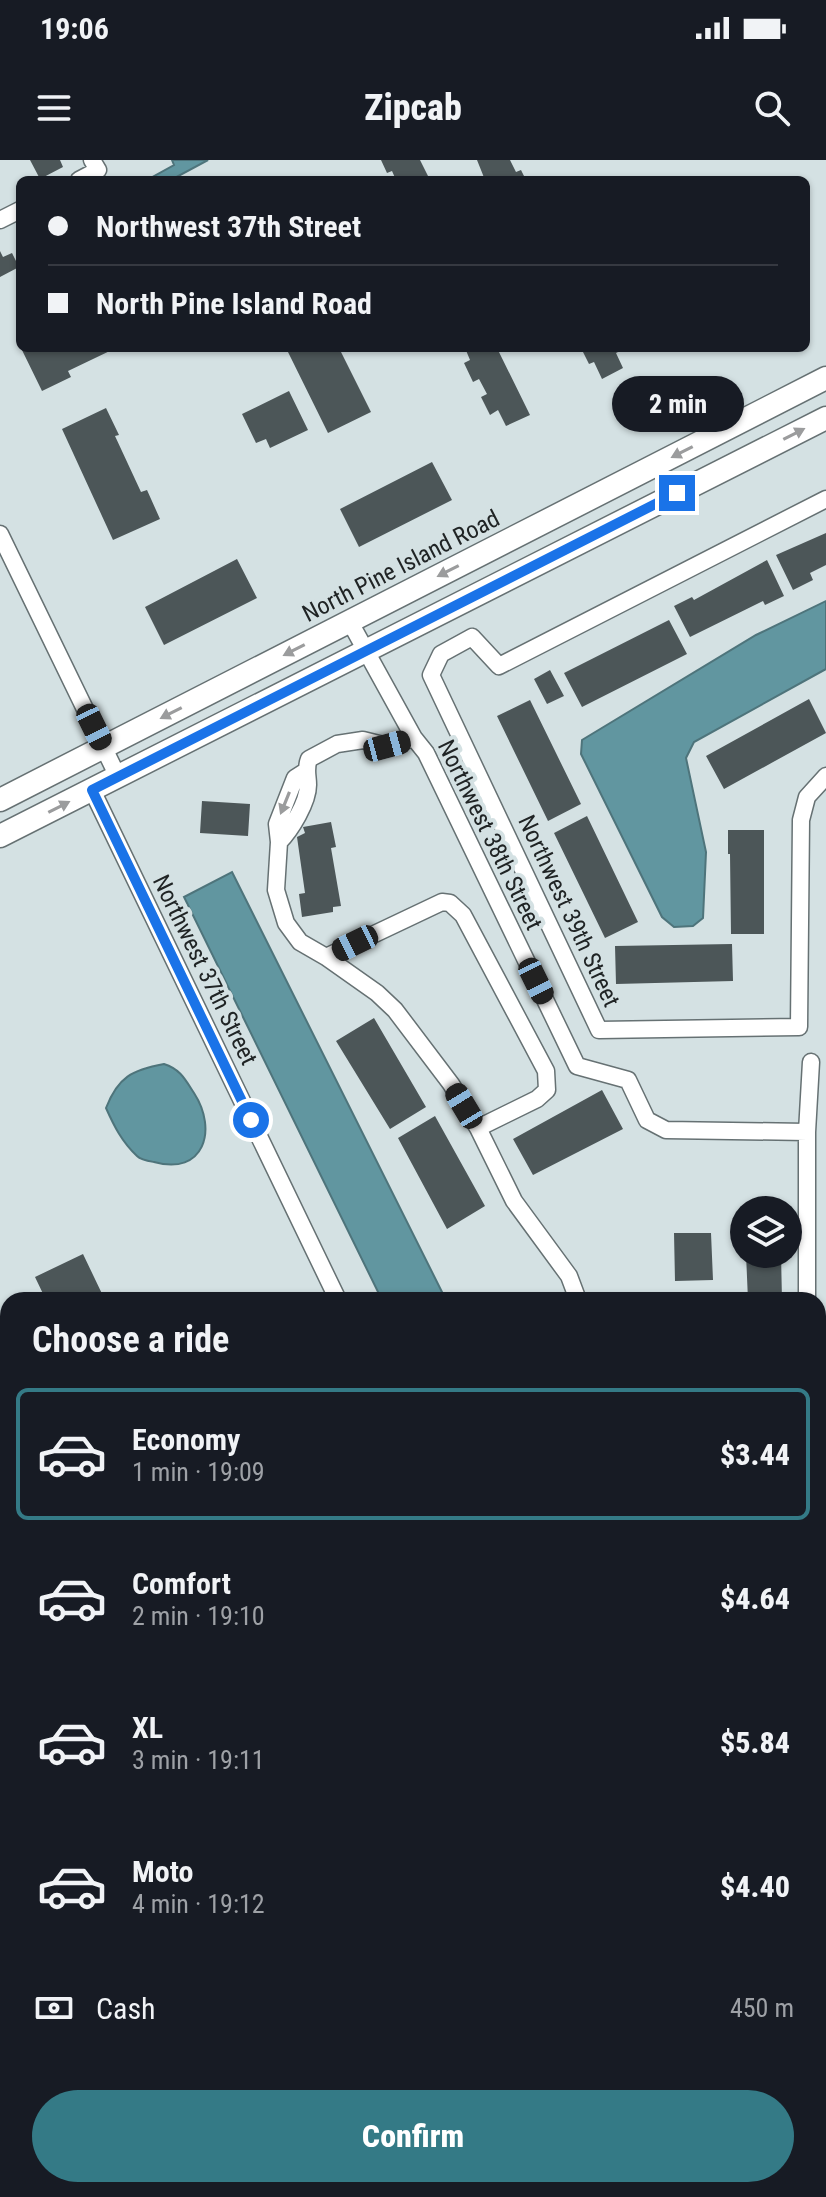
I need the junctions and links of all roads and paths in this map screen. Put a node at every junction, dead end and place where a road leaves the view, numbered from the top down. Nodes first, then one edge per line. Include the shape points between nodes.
1 (92, 160) edge
2 (87, 176) edge
3 (826, 378) edge
4 (826, 418) edge
5 (826, 499) edge
6 (0, 534) edge
7 (350, 622) junction
8 (366, 650) junction
9 (414, 738) junction
10 (104, 748) junction
11 (826, 776) edge
12 (118, 777) junction
13 (92, 790) junction
14 (0, 800) edge
15 (0, 836) edge
16 (326, 957) junction
17 (811, 1062) dead end
18 (478, 1128) junction
19 (807, 1132) junction
20 (334, 1292) edge
21 (575, 1292) edge
22 (807, 1292) edge

1 - 2 street via 98,170
3 -> 7 main road, North Pine Island Road
8 -> 4 main road
5 - 11 street, Northwest 39th Street via 499,666 472,637 441,654 431,675 599,1030 799,1027 801,820 807,797
6 - 10 street
7 - 8 street, Northwest 38th Street
7 -> 10 main road, North Pine Island Road
8 - 9 street, Northwest 38th Street
8 - 12 main road
9 - 16 street, Northwest 38th Street via 387,746 363,740 337,744 309,759 308,787 292,829 279,842 276,890 286,923 300,942
9 - 19 street, Northwest 38th Street via 426,753 577,1066 628,1080 647,1120 666,1130
10 - 12 street
10 - 14 main road, North Pine Island Road
12 - 13 main road
15 -> 13 main road
13 - 20 street, Northwest 37th Street
16 - 18 street, Northwest 38th Street via 395,1010
16 - 18 street via 442,902 463,915 546,1071 547,1090 537,1099
17 - 19 street
18 - 21 street, Northwest 38th Street via 514,1201
19 - 22 street

